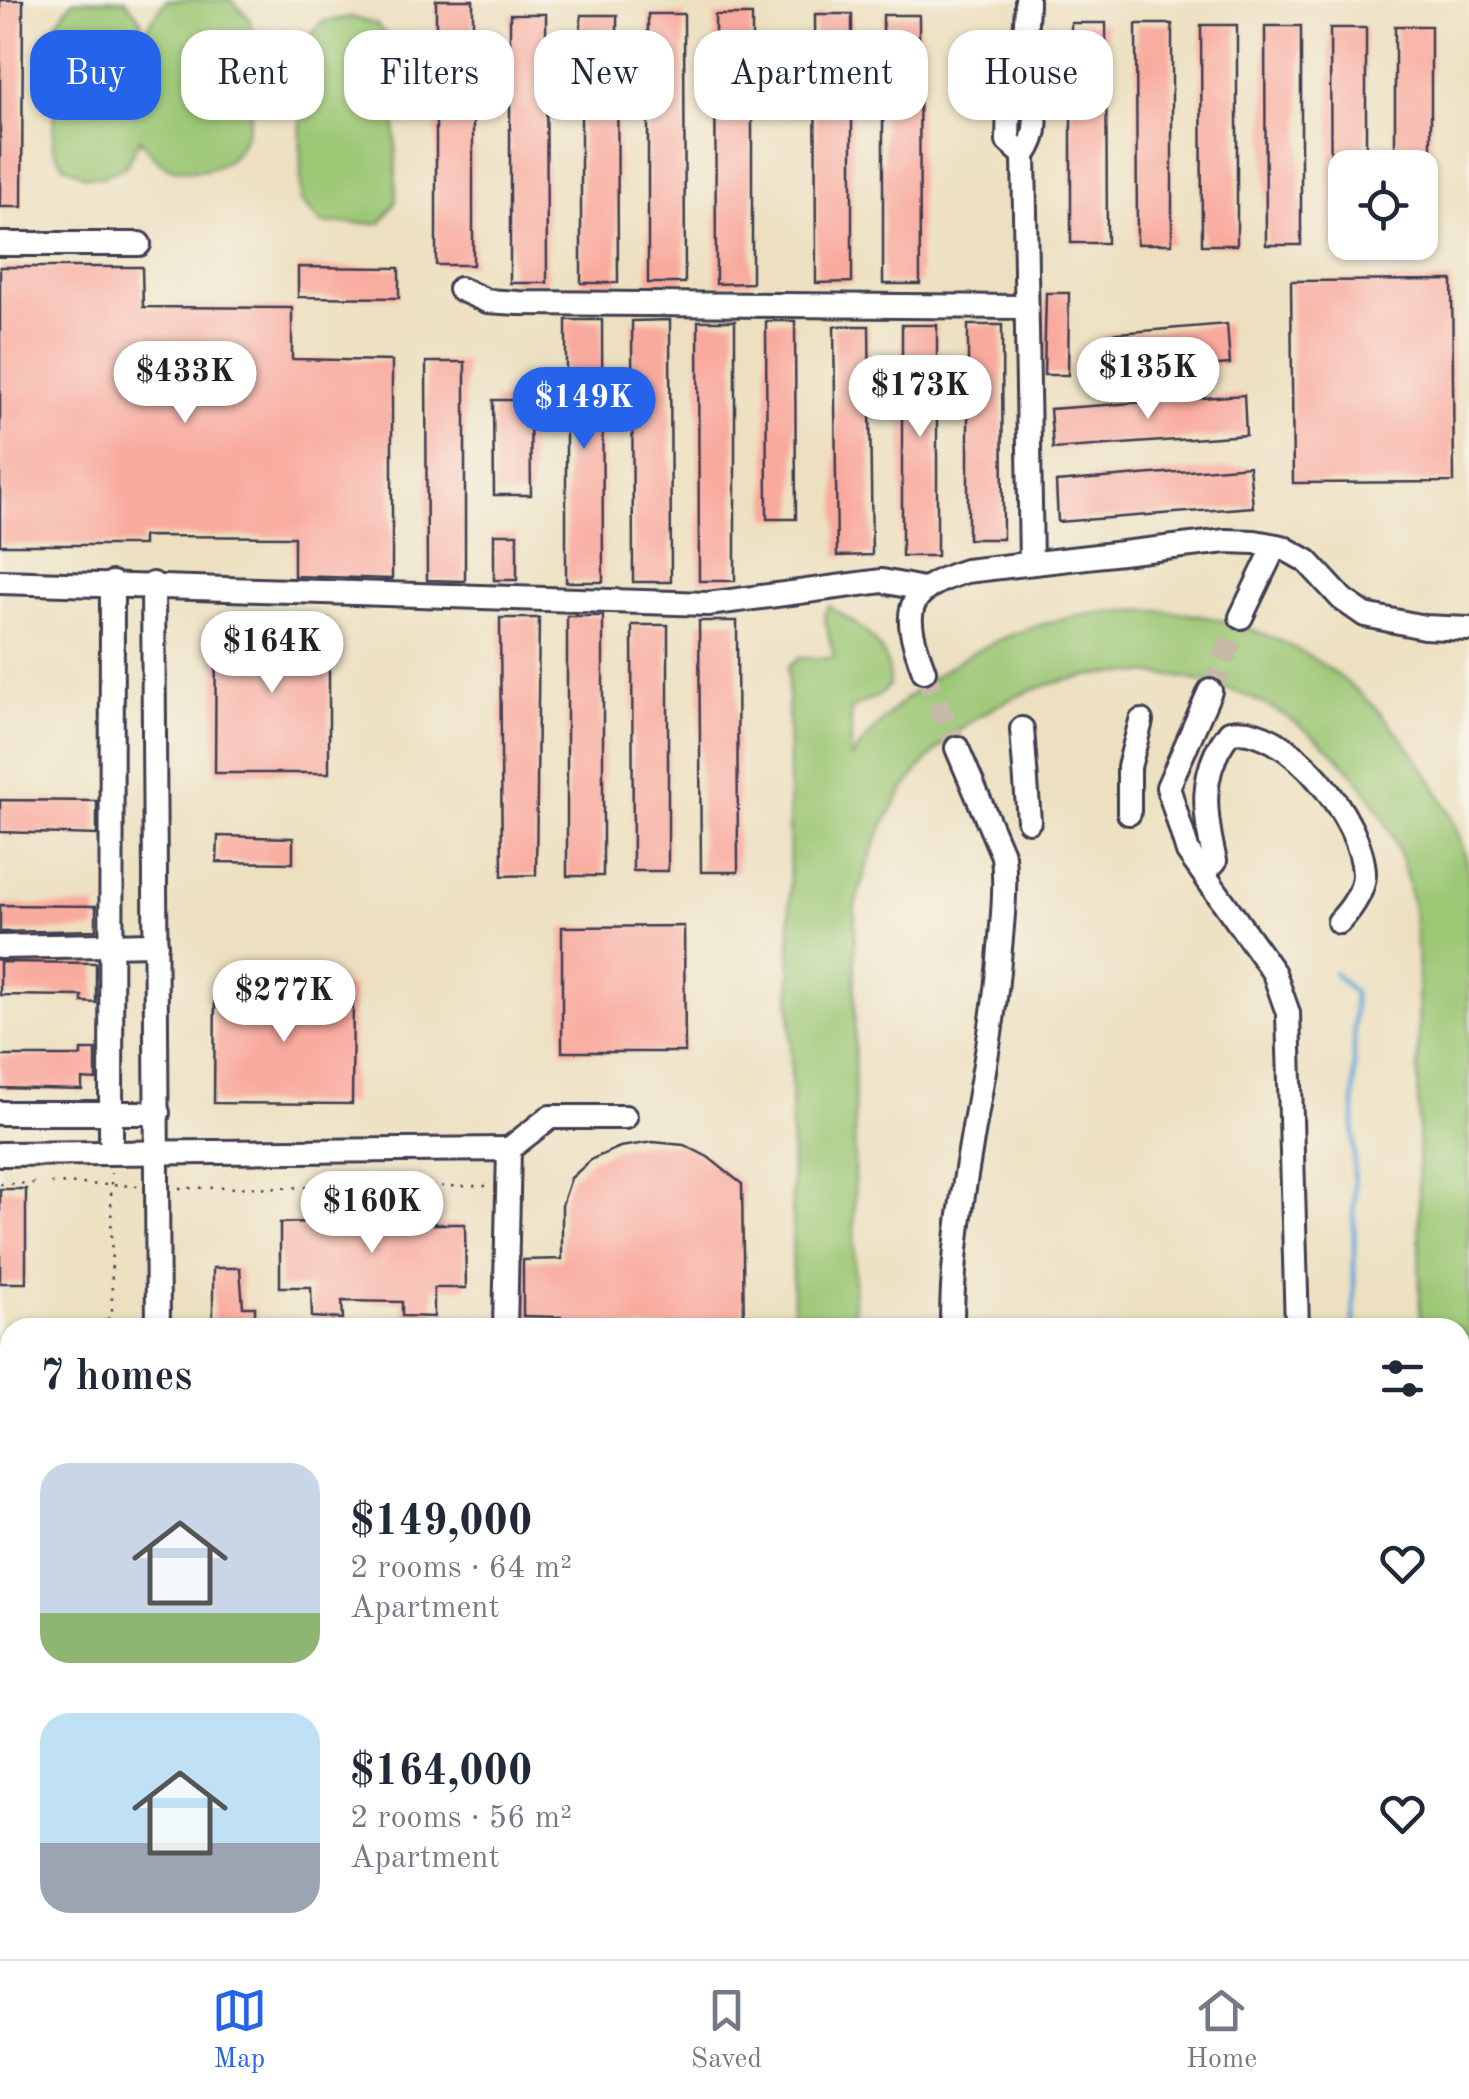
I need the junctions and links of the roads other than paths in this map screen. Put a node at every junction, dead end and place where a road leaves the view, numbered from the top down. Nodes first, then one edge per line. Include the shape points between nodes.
1 (1027, 0) edge
2 (0, 244) edge
3 (139, 244) dead end
4 (460, 289) dead end
5 (1024, 307) junction
6 (1275, 546) junction
7 (1032, 563) junction
8 (0, 582) edge
9 (112, 583) junction
10 (154, 584) junction
11 (923, 589) junction
12 (1241, 617) tunnel mouth
13 (1469, 629) edge
14 (924, 671) tunnel mouth
15 (1210, 691) tunnel mouth
16 (1142, 721) dead end
17 (1022, 729) dead end
18 (957, 748) tunnel mouth
19 (1129, 813) dead end
20 (1029, 821) dead end
21 (1204, 873) junction
22 (1340, 922) dead end
23 (112, 944) junction
24 (156, 944) junction
25 (0, 946) edge
26 (158, 1112) junction
27 (0, 1113) edge
28 (110, 1113) junction
29 (625, 1117) dead end
30 (111, 1138) dead end
31 (509, 1149) junction
32 (158, 1152) junction
33 (0, 1154) edge
34 (158, 1318) edge
35 (505, 1318) edge
36 (953, 1318) edge
37 (1298, 1318) edge

1 - 5 street via 1026,70 1009,100 1008,131 1008,141 1024,155
2 - 3 street
4 - 5 street via 518,304
5 - 7 street
6 - 7 street via 1226,541
6 - 12 street
6 - 13 street via 1307,561 1364,615
7 - 11 street via 966,571
8 - 9 street
9 - 10 street
9 - 23 street
10 - 11 street via 289,594 708,604 882,580
10 - 24 street
11 - 14 street via 909,615
15 - 21 street via 1168,786 1188,852
16 - 19 street via 1129,766
17 - 20 street
18 - 36 street via 1005,874 998,980
21 - 22 street via 1216,860 1204,793 1220,744 1230,732 1245,729 1270,738 1314,776 1354,830 1364,876
21 - 37 street via 1274,974 1288,1013
23 - 24 street
23 - 25 street
23 - 28 street
24 - 26 street
26 - 28 street
26 - 32 street
27 - 28 street
28 - 30 street
29 - 31 street via 550,1117
31 - 32 street
31 - 35 street
32 - 33 street
32 - 34 street

